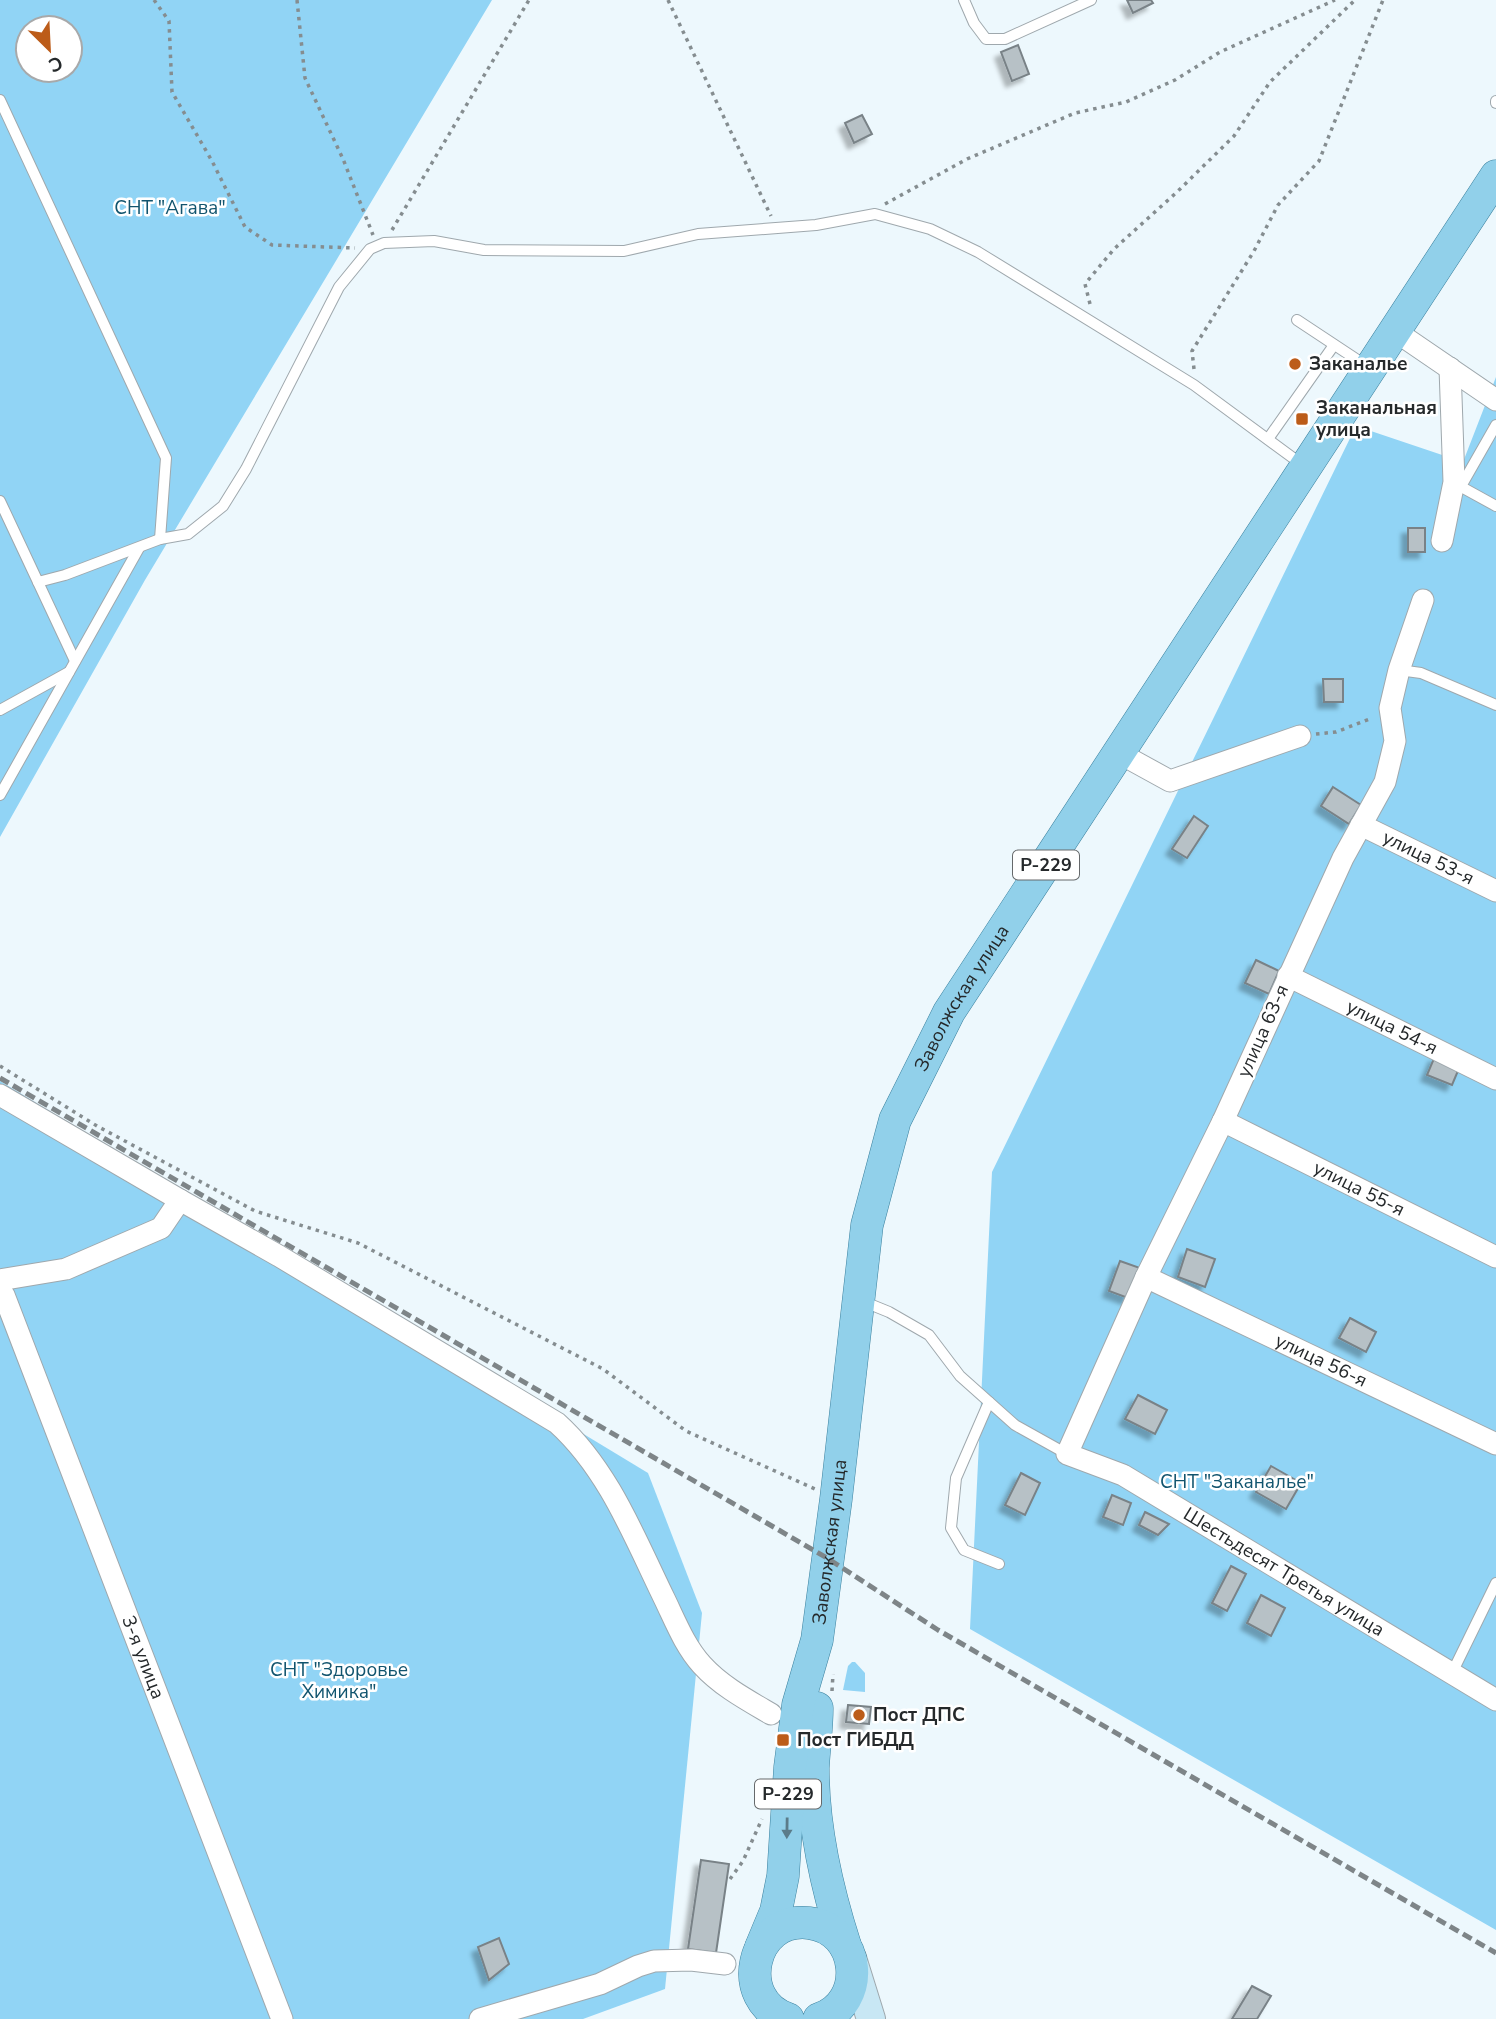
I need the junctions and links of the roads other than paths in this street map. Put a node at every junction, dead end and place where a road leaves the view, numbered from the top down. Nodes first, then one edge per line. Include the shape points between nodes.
1 (964, 0) edge
2 (1091, 0) edge
3 (0, 100) edge
4 (1496, 176) edge
5 (1297, 320) dead end
6 (1395, 331) junction
7 (1334, 345) junction
8 (1371, 369) junction
9 (1450, 369) junction
10 (1496, 400) edge
11 (1496, 425) edge
12 (1268, 439) junction
13 (1306, 467) junction
14 (1457, 485) junction
15 (0, 501) edge
16 (1496, 506) edge
17 (160, 540) junction
18 (1442, 541) dead end
19 (139, 548) junction
20 (38, 582) junction
21 (1423, 600) dead end
22 (75, 661) junction
23 (1399, 670) junction
24 (69, 672) junction
25 (1496, 705) edge
26 (0, 710) edge
27 (1300, 736) road end
28 (1119, 753) junction
29 (0, 795) edge
30 (1361, 825) junction
31 (1496, 891) edge
32 (1288, 976) junction
33 (1496, 1079) edge
34 (0, 1095) edge
35 (1223, 1121) junction
36 (180, 1200) junction
37 (1496, 1257) edge
38 (1146, 1277) junction
39 (2, 1288) edge
40 (859, 1299) junction
41 (989, 1402) junction
42 (1496, 1444) edge
43 (1067, 1454) junction
44 (999, 1564) dead end
45 (1496, 1583) edge
46 (1452, 1673) junction
47 (1496, 1700) edge
48 (794, 1723) junction
49 (848, 1951) junction
50 (747, 1961) junction
51 (282, 2019) edge
52 (480, 2019) edge
53 (747, 2019) edge
54 (788, 2019) edge
55 (819, 2019) edge
56 (871, 2019) edge

1 - 2 lane via 986,39 1005,39
3 - 17 lane via 166,458
4 - 6 main road, Заволжская улица / Р-229
5 - 7 lane
6 - 8 main road, Заволжская улица / Р-229
6 - 9 street
7 - 8 lane
7 - 12 lane
8 - 13 main road, Заволжская улица / Р-229
9 - 10 street
9 - 14 street
11 - 14 lane
12 - 13 lane
12 - 17 lane via 1194,385 978,252 930,229 874,215 816,225 698,234 624,251 484,250 434,241 377,246 339,287 223,506 188,534
13 - 28 main road, Заволжская улица / Р-229
14 - 16 lane
14 - 18 street
15 - 20 lane
17 - 19 lane
19 - 20 lane
19 - 22 lane
20 - 22 lane
21 - 23 street, улица 63-я
22 - 24 lane
23 - 25 lane via 1421,673
23 - 30 street, улица 63-я via 1390,711 1395,741 1385,782
24 - 26 lane
24 - 29 lane
27 - 28 street via 1170,782
28 - 40 main road, Заволжская улица / Р-229 via 949,1012 895,1120 867,1225
30 - 31 street, улица 53-я
30 - 32 street, улица 63-я
32 - 33 street, улица 54-я
32 - 35 street, улица 63-я
34 - 36 street
35 - 37 street, улица 55-я
35 - 38 street, улица 63-я
36 - 39 street via 161,1228 66,1269
36 - 48 street via 558,1423 594,1465 684,1640 702,1665 724,1686
38 - 42 street, улица 56-я
38 - 43 street, улица 63-я
39 - 51 street, 3-я улица
40 - 41 lane via 929,1335 960,1376
40 - 48 main road, Заволжская улица / Р-229 via 817,1640
41 - 43 lane via 1015,1425
41 - 44 lane via 956,1478 951,1528 964,1550
43 - 46 street, Шестьдесят Третья улица via 1123,1475
45 - 46 lane
46 - 47 street, Шестьдесят Третья улица
48 - 49 main road via 813,1768 833,1908
48 -> 50 main road, Р-229 via 783,1875 776,1911
49 - 50 main road via 836,1934 823,1926 794,1923 770,1936
49 - 55 main road via 854,1972 852,1987 835,2011
49 - 56 street
50 - 52 street via 654,1961 600,1984
50 - 53 main road, Р-229
50 - 54 main road via 762,1999

